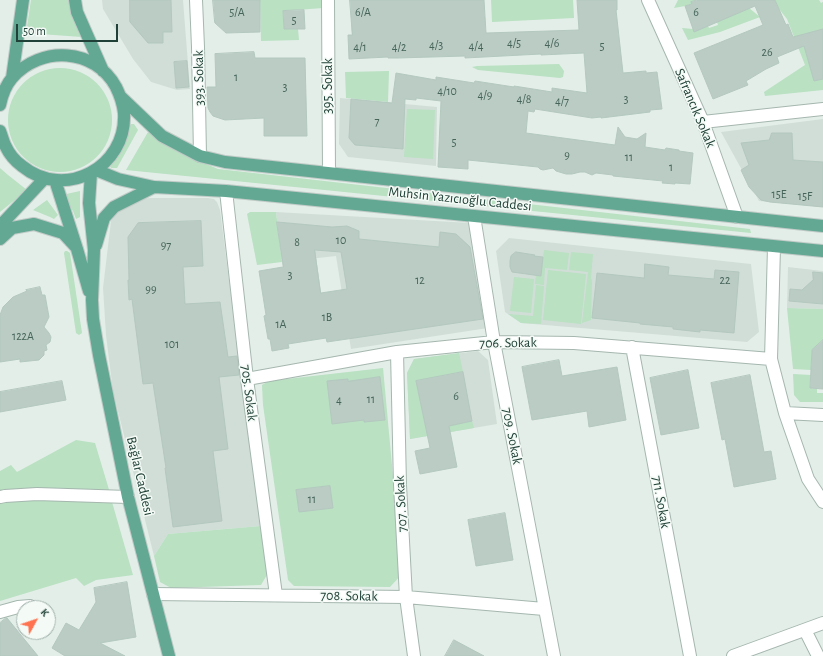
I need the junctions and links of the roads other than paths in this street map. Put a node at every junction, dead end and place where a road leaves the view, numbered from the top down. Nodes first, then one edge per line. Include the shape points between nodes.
1 (23, 0) edge
2 (74, 0) edge
3 (196, 0) edge
4 (328, 0) edge
5 (648, 0) edge
6 (103, 71) junction
7 (12, 78) junction
8 (120, 96) junction
9 (0, 105) edge
10 (823, 109) edge
11 (703, 122) junction
12 (0, 131) edge
13 (200, 156) junction
14 (94, 172) junction
15 (329, 172) junction
16 (50, 179) junction
17 (154, 187) junction
18 (226, 191) junction
19 (474, 216) junction
20 (737, 217) junction
21 (0, 226) edge
22 (823, 226) edge
23 (0, 239) edge
24 (774, 247) junction
25 (78, 249) junction
26 (94, 250) junction
27 (823, 251) edge
28 (92, 300) junction
29 (494, 342) junction
30 (632, 347) junction
31 (397, 352) junction
32 (771, 359) junction
33 (247, 379) junction
34 (785, 413) junction
35 (823, 415) edge
36 (0, 497) edge
37 (128, 497) junction
38 (823, 502) edge
39 (153, 594) junction
40 (276, 595) junction
41 (406, 597) junction
42 (16, 608) edge
43 (544, 609) junction
44 (0, 612) edge
45 (823, 623) edge
46 (805, 630) junction
47 (169, 656) edge
48 (414, 656) edge
49 (554, 656) edge
50 (690, 656) edge
51 (733, 656) edge
52 (818, 656) edge

1 - 7 main road
2 - 6 main road
3 - 13 street, 393. Sokak
4 - 15 street, 395. Sokak
5 - 11 street, Safrancık Sokak
6 - 7 main road via 89,61 73,56 56,55 39,58 24,66
6 - 8 main road via 113,81
7 - 9 main road
8 - 13 main road, Muhsin Yazıcıoğlu Caddesi via 162,136
8 - 14 main road via 124,112 123,129 118,145 109,159
10 - 11 street
11 - 20 street, Safrancık Sokak
12 - 16 main road via 5,146 15,160 29,172
13 - 15 main road, Muhsin Yazıcıoğlu Caddesi via 225,162
14 - 16 main road via 69,180
14 - 17 main road, Muhsin Yazıcıoğlu Caddesi
14 - 26 main road via 89,203
15 - 20 main road, Muhsin Yazıcıoğlu Caddesi
16 - 21 main road
16 - 25 main road
17 - 18 main road, Muhsin Yazıcıoğlu Caddesi
17 - 26 main road via 114,207 104,218
18 - 19 main road, Muhsin Yazıcıoğlu Caddesi
18 - 33 street, 705. Sokak
19 - 24 main road, Muhsin Yazıcıoğlu Caddesi
19 - 29 street, 709. Sokak
20 - 22 main road, Muhsin Yazıcıoğlu Caddesi
23 - 25 main road via 12,228 34,224 63,233
24 - 27 main road, Muhsin Yazıcıoğlu Caddesi
24 - 32 street
25 - 28 main road
26 - 28 main road
28 - 37 main road, Bağlar Caddesi via 102,371
29 - 30 street, 706. Sokak
29 - 31 street, 706. Sokak
29 - 43 street, 709. Sokak
30 - 32 street, 706. Sokak
30 - 50 street, 711. Sokak
31 - 33 street, 706. Sokak
31 - 41 street, 707. Sokak
32 - 34 street
33 - 40 street, 705. Sokak
34 - 35 street
34 - 38 street via 808,479
36 - 37 street via 37,494
37 - 39 main road, Bağlar Caddesi
39 - 40 street, 708. Sokak
39 - 47 main road, Bağlar Caddesi
40 - 41 street, 708. Sokak
41 - 43 street, 708. Sokak
41 - 48 street, 707. Sokak
42 - 44 street
43 - 49 street, 709. Sokak
45 - 46 street
46 - 51 street
46 - 52 street

